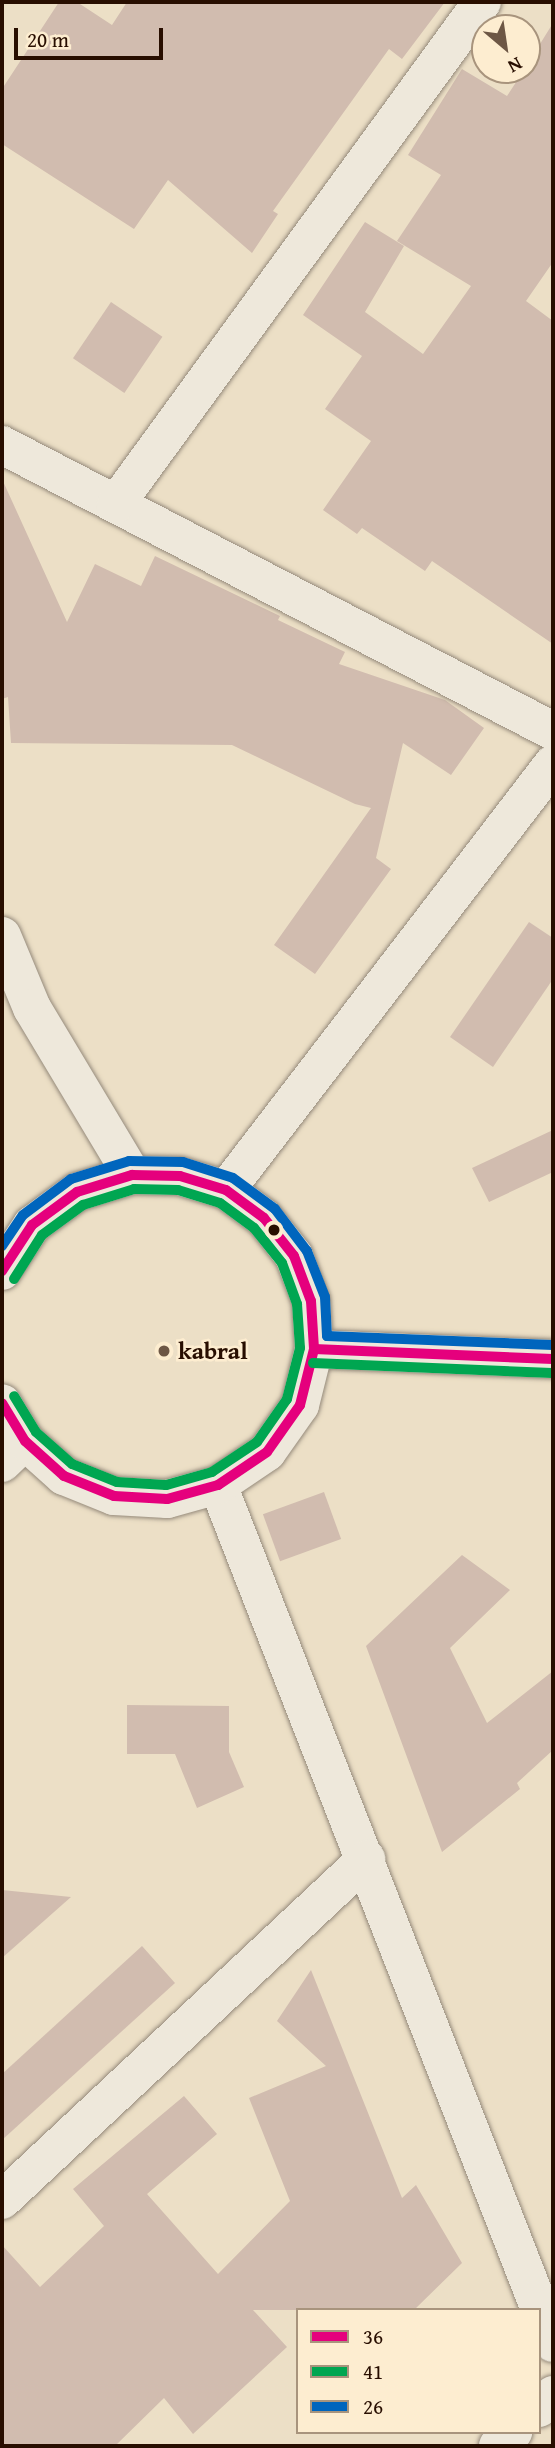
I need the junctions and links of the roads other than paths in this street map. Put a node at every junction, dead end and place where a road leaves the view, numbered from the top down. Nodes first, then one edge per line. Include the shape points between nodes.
1 (482, 2) edge
2 (2, 445) edge
3 (116, 504) junction
4 (553, 732) edge
5 (553, 764) edge
6 (2, 936) edge
7 (132, 1175) junction
8 (226, 1190) junction
9 (2, 1271) edge
10 (314, 1349) junction
11 (553, 1359) edge
12 (2, 1403) edge
13 (13, 1452) edge
14 (218, 1485) junction
15 (366, 1859) junction
16 (2, 2200) edge
17 (539, 2308) edge
18 (541, 2312) edge
19 (553, 2343) edge
20 (511, 2434) edge
21 (498, 2446) edge

1 - 3 street
2 - 3 street
3 - 4 street
5 - 8 street
6 - 7 street via 32,1008
7 - 8 street via 180,1176
7 - 9 street via 77,1192 32,1225
8 - 10 street via 264,1218 294,1256 311,1301
10 - 11 street
10 - 14 street via 300,1405 267,1452
12 - 13 street
13 - 14 street via 114,1496 167,1499
14 - 15 street
15 - 16 street
15 - 17 street
18 - 19 street
20 - 21 street

